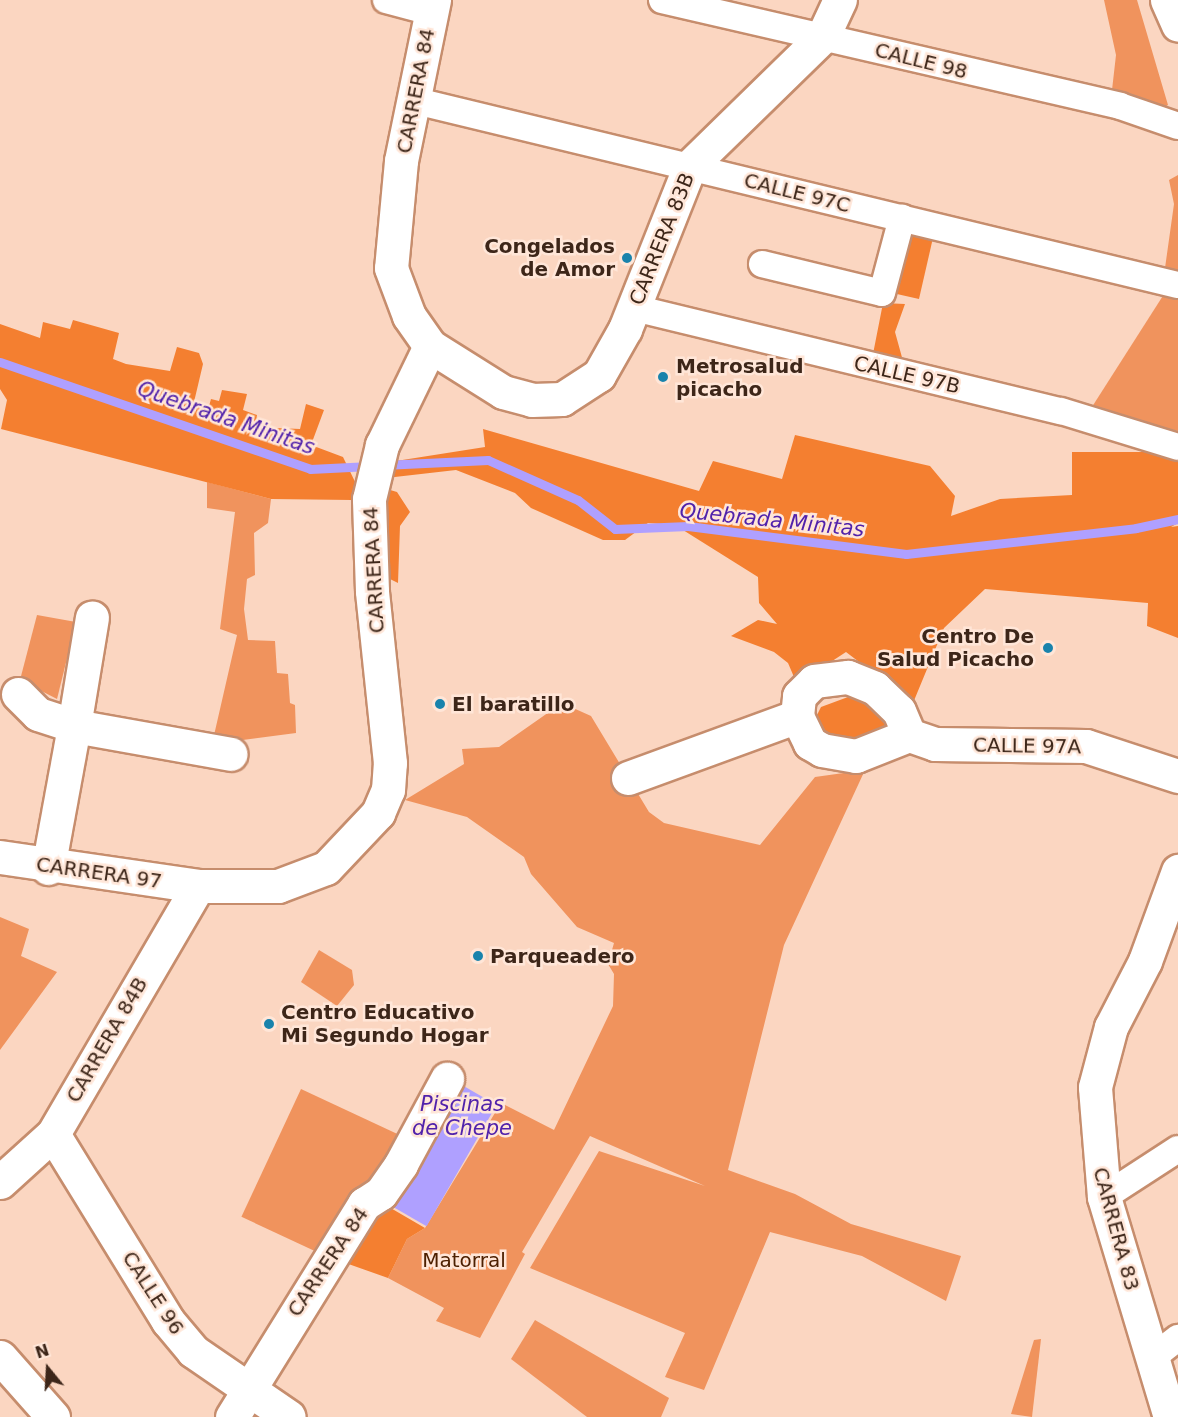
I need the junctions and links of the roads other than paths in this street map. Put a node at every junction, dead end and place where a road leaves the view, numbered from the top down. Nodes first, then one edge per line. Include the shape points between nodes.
1 (386, 0) edge
2 (662, 0) edge
3 (840, 0) edge
4 (1167, 0) edge
5 (433, 6) edge
6 (1178, 25) edge
7 (823, 36) junction
8 (416, 101) junction
9 (1178, 126) edge
10 (690, 166) junction
11 (902, 218) junction
12 (762, 264) dead end
13 (1178, 285) edge
14 (634, 308) junction
15 (430, 346) junction
16 (1178, 447) edge
17 (92, 617) dead end
18 (18, 693) dead end
19 (797, 716) junction
20 (74, 726) junction
21 (909, 735) junction
22 (231, 754) dead end
23 (1178, 776) edge
24 (628, 778) dead end
25 (0, 857) edge
26 (48, 868) junction
27 (1178, 871) edge
28 (198, 886) junction
29 (447, 1079) dead end
30 (53, 1134) junction
31 (1178, 1149) edge
32 (0, 1182) edge
33 (1104, 1197) junction
34 (1178, 1338) edge
35 (0, 1357) edge
36 (1152, 1358) junction
37 (239, 1404) edge
38 (53, 1417) edge
39 (289, 1417) edge
40 (1170, 1417) edge

1 - 5 street
2 - 7 street, CALLE 98
3 - 7 street, CARRERA 83B
4 - 6 street
5 - 8 street, CARRERA 84
7 - 9 street, CALLE 98 via 1120,106
7 - 10 street, CARRERA 83B
8 - 10 street, CALLE 97C
8 - 15 street, CARRERA 84 via 401,161 391,268 409,316
10 - 11 street, CALLE 97C
10 - 14 street, CARRERA 83B
11 - 12 street via 882,292
11 - 13 street, CALLE 97C
14 - 15 street, CARRERA 83B via 599,375 562,399 532,400 503,392
14 - 16 street, CALLE 97B via 1061,411
15 - 28 street, CARRERA 84 via 378,460 369,530 388,790 378,813 326,868 278,886
17 - 20 street
18 - 20 street via 38,714
19 - 21 street via 810,743 837,754 856,756
19 - 21 street via 799,696 814,681 848,677 875,688 899,711
19 - 24 street
20 - 22 street
20 - 26 street
21 - 23 street, CALLE 97A via 935,744 1086,746
25 - 26 street, CARRERA 97
26 - 28 street, CARRERA 97
27 - 33 street, CARRERA 83 via 1145,961 1111,1027 1095,1088
28 - 30 street, CARRERA 84B
29 - 37 street, CARRERA 84 via 400,1164 381,1193 364,1204
30 - 32 street, CARRERA 84B
30 - 37 street, CALLE 96 via 168,1321
31 - 33 street
33 - 36 street, CARRERA 83
34 - 36 street
35 - 38 street
36 - 40 street, CARRERA 83
37 - 39 street, CALLE 96

